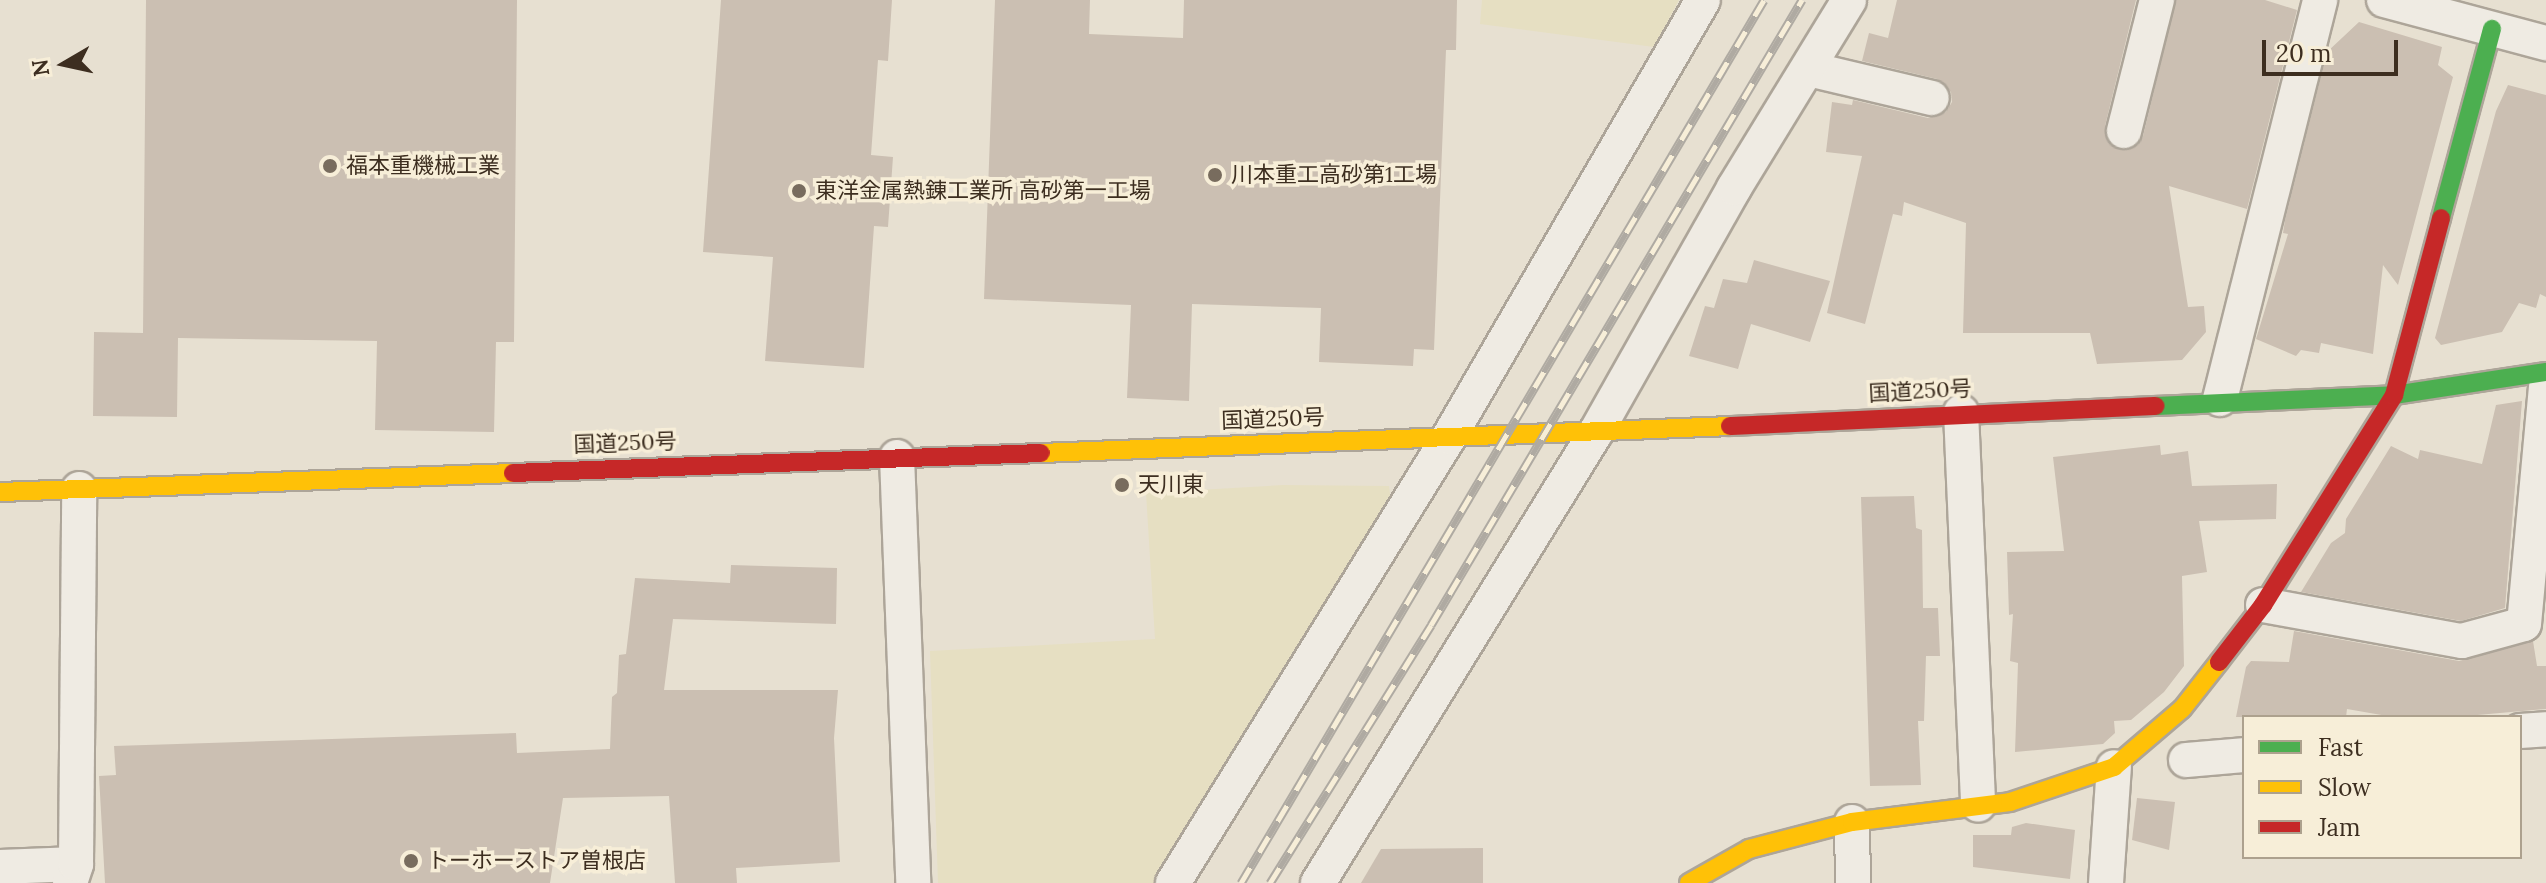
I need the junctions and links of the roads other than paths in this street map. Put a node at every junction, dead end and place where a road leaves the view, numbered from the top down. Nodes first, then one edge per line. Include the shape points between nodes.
1 (1703, 0) edge
2 (1849, 0) edge
3 (2157, 0) edge
4 (2320, 0) edge
5 (2384, 0) edge
6 (2492, 29) junction
7 (2546, 43) edge
8 (1809, 69) junction
9 (1932, 98) dead end
10 (2124, 131) dead end
11 (2546, 372) edge
12 (2546, 387) edge
13 (2394, 395) junction
14 (2220, 399) junction
15 (1961, 412) junction
16 (1596, 432) junction
17 (1449, 437) junction
18 (897, 457) junction
19 (79, 489) junction
20 (0, 492) edge
21 (2263, 605) junction
22 (2546, 729) edge
23 (2522, 731) edge
24 (2242, 755) edge
25 (2186, 760) dead end
26 (2114, 767) junction
27 (1978, 805) junction
28 (1852, 822) junction
29 (0, 867) edge
30 (73, 873) edge
31 (1697, 880) edge
32 (913, 883) edge
33 (1173, 883) edge
34 (1318, 883) edge
35 (1853, 883) edge
36 (2106, 883) edge

1 - 17 street
2 - 8 street
3 - 10 street
4 - 14 street
5 - 6 street
6 - 7 street
6 - 13 main road
8 - 9 street
8 - 16 street via 1734,188
11 - 13 main road, 国道250号
12 - 21 street via 2524,624 2462,641
13 - 14 main road, 国道250号
13 - 21 main road
14 - 15 main road, 国道250号
15 - 16 main road, 国道250号
15 - 27 street
16 - 17 main road, 国道250号
16 - 34 street
17 - 18 main road, 国道250号
17 - 33 street
18 - 19 main road, 国道250号
18 - 32 street
19 - 20 main road, 国道250号
19 - 30 street
21 - 26 main road via 2182,709
22 - 23 street
24 - 25 street
26 - 27 main road via 2010,802
26 - 36 street
27 - 28 main road
28 - 31 main road via 1749,849
28 - 35 street
29 - 30 street

